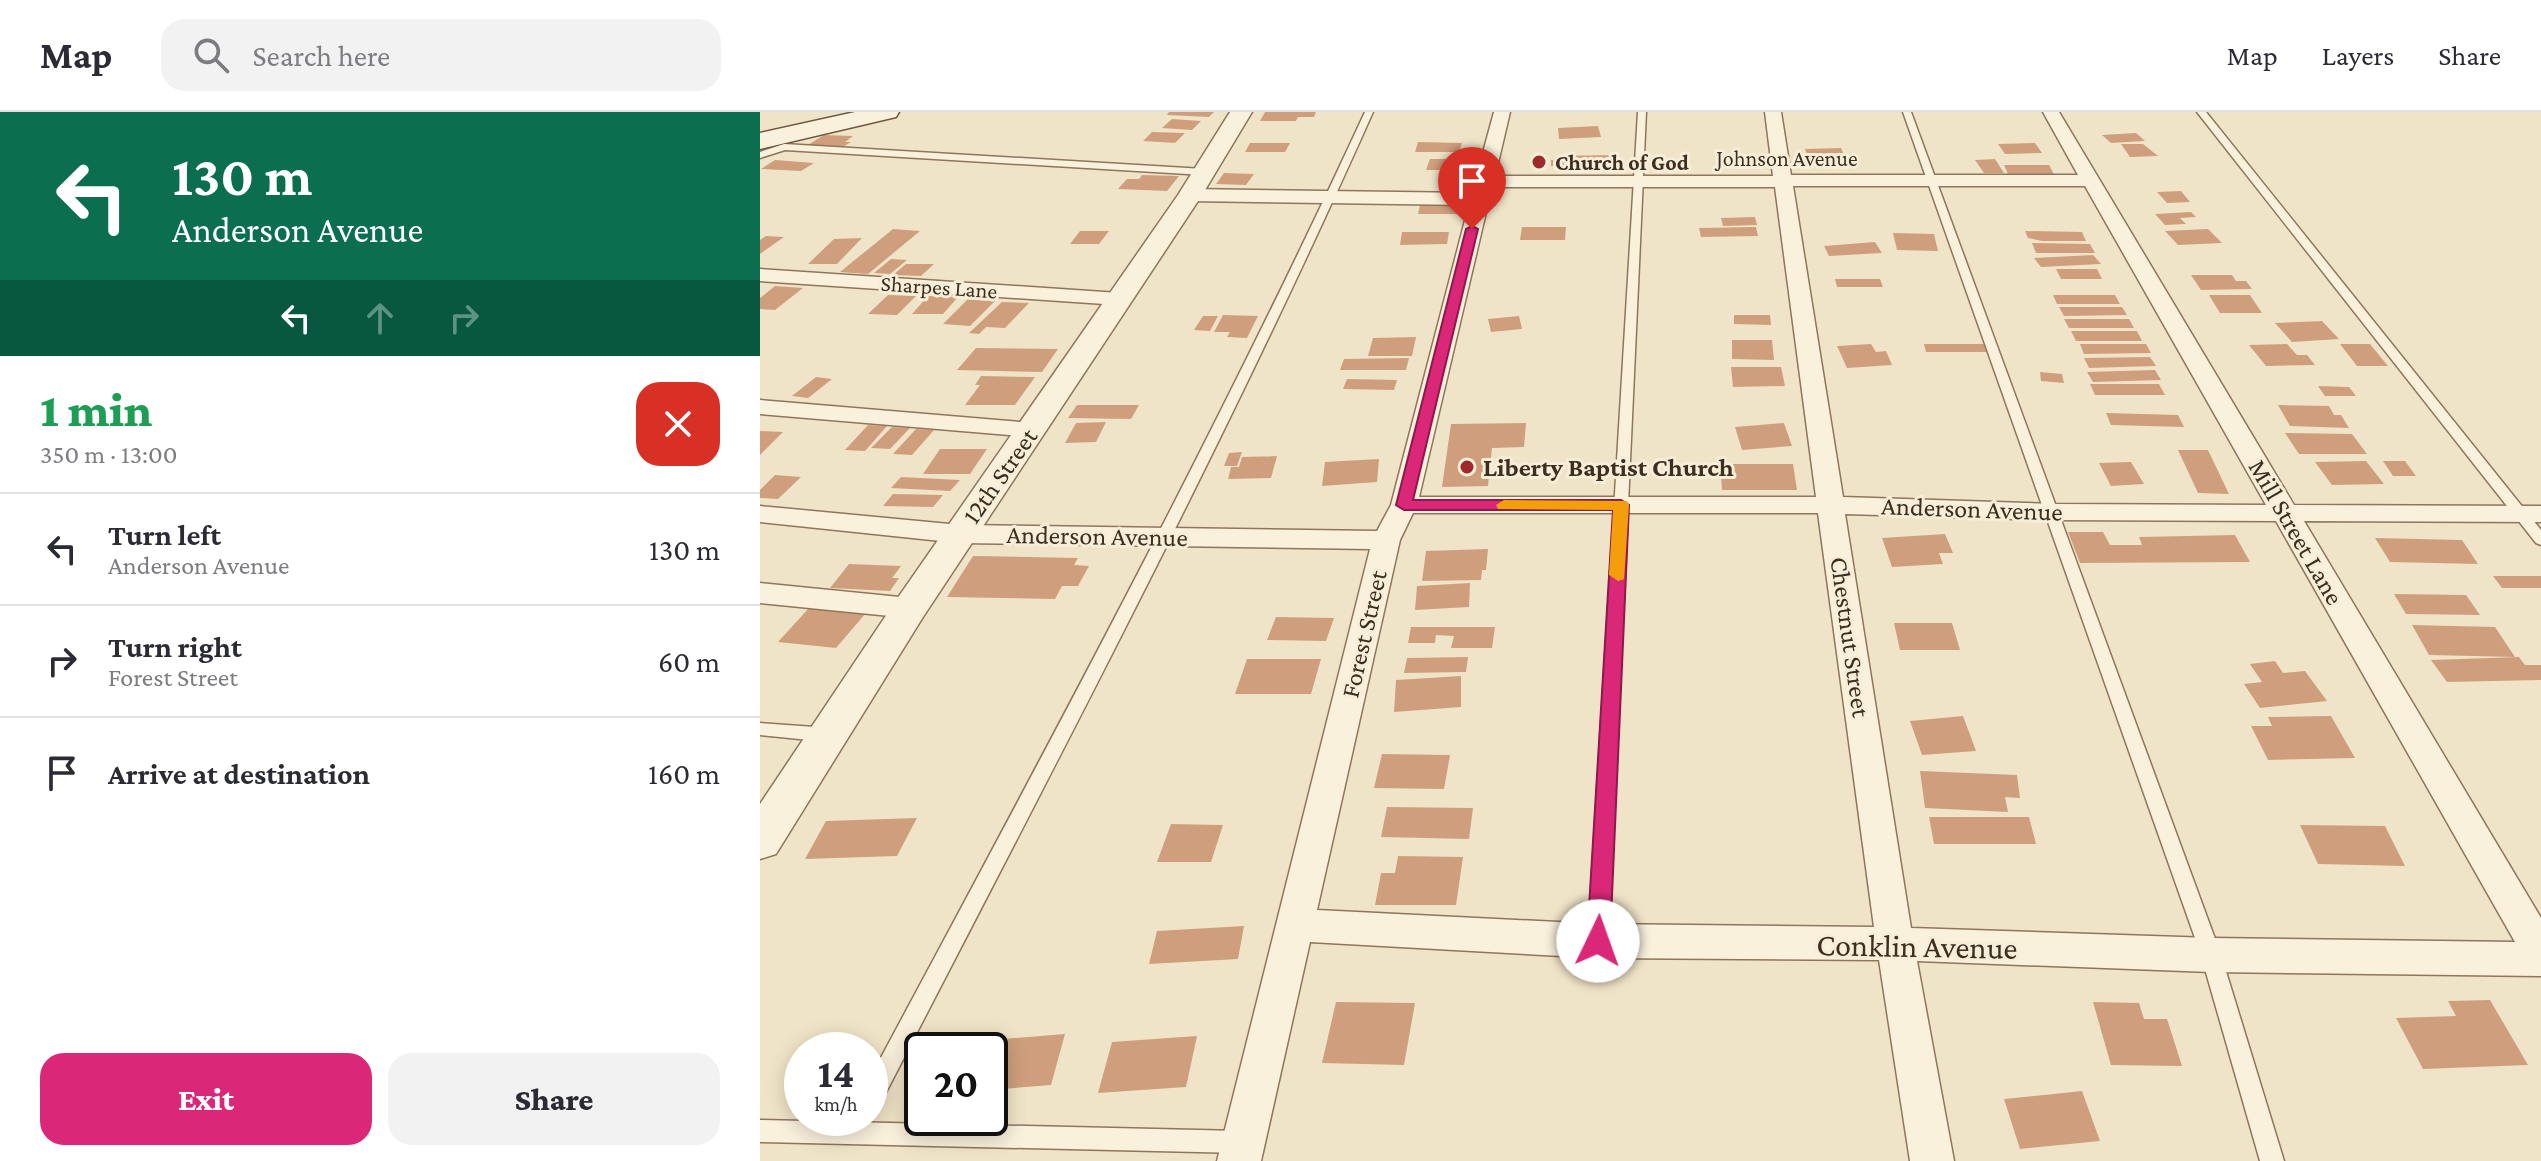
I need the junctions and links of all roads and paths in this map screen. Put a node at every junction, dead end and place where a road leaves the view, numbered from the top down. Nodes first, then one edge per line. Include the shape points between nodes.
1 (887, 112) edge
2 (1241, 112) edge
3 (1369, 112) edge
4 (1502, 112) edge
5 (1642, 112) edge
6 (1773, 112) edge
7 (1907, 112) edge
8 (2051, 112) edge
9 (2201, 112) edge
10 (826, 124) junction
11 (760, 133) edge
12 (760, 141) edge
13 (760, 155) edge
14 (2091, 180) junction
15 (1784, 181) junction
16 (1931, 182) junction
17 (1638, 183) junction
18 (1197, 184) junction
19 (1482, 190) junction
20 (1332, 197) junction
21 (760, 275) edge
22 (1119, 299) junction
23 (760, 407) edge
24 (1032, 430) junction
25 (1404, 505) junction
26 (1621, 505) junction
27 (1830, 505) junction
28 (2054, 512) junction
29 (760, 514) edge
30 (2285, 514) junction
31 (2531, 514) edge
32 (960, 534) junction
33 (1164, 538) junction
34 (1386, 540) junction
35 (2541, 540) edge
36 (760, 593) edge
37 (910, 608) junction
38 (760, 729) edge
39 (830, 735) junction
40 (760, 841) edge
41 (1294, 925) junction
42 (1598, 941) junction
43 (1895, 944) junction
44 (2541, 952) edge
45 (2211, 955) junction
46 (2541, 959) edge
47 (888, 1066) edge
48 (760, 1131) edge
49 (1241, 1152) edge
50 (1932, 1161) edge
51 (2272, 1161) edge

1 - 10 main road
2 - 18 street, 12th Street
3 - 20 lane
4 - 19 street, Forest Street
5 - 17 lane
6 - 15 street, Chestnut Street
7 - 16 lane
8 - 14 street, Mill Street Lane
9 - 31 lane
10 - 11 main road
10 - 12 main road
13 - 18 lane via 784,147
14 - 16 street, Johnson Avenue
14 - 30 street, Mill Street Lane
15 - 16 street, Johnson Avenue
15 - 17 street, Johnson Avenue
15 - 27 street, Chestnut Street
16 - 28 lane
17 - 19 street, Johnson Avenue
17 - 26 lane
18 - 20 street, Johnson Avenue
18 - 22 street, 12th Street
19 - 20 street, Johnson Avenue
19 - 25 street, Forest Street
20 - 33 lane
21 - 22 street, Sharpes Lane
22 - 24 street, 12th Street
23 - 24 street
24 - 32 street, 12th Street
25 - 26 street, Anderson Avenue
25 - 34 street, Forest Street
26 - 27 street, Anderson Avenue
26 - 42 lane
27 - 28 street, Anderson Avenue
27 - 43 street, Chestnut Street
28 - 30 street, Anderson Avenue
28 - 45 lane
29 - 32 street, Anderson Avenue
30 - 31 street, Anderson Avenue
30 - 44 street, Mill Street Lane
31 - 35 lane
32 - 33 street, Anderson Avenue
32 - 37 street, 12th Street
33 - 34 street, Anderson Avenue
33 - 47 lane
34 - 41 street, Forest Street
36 - 37 street
37 - 39 street, 12th Street
38 - 39 lane
39 - 40 street, 12th Street
41 - 42 street, Conklin Avenue
41 - 49 street, Forest Street
42 - 43 street, Conklin Avenue
43 - 45 street, Conklin Avenue
43 - 50 street, Chestnut Street
45 - 46 street, Conklin Avenue
45 - 51 lane
48 - 49 lane

